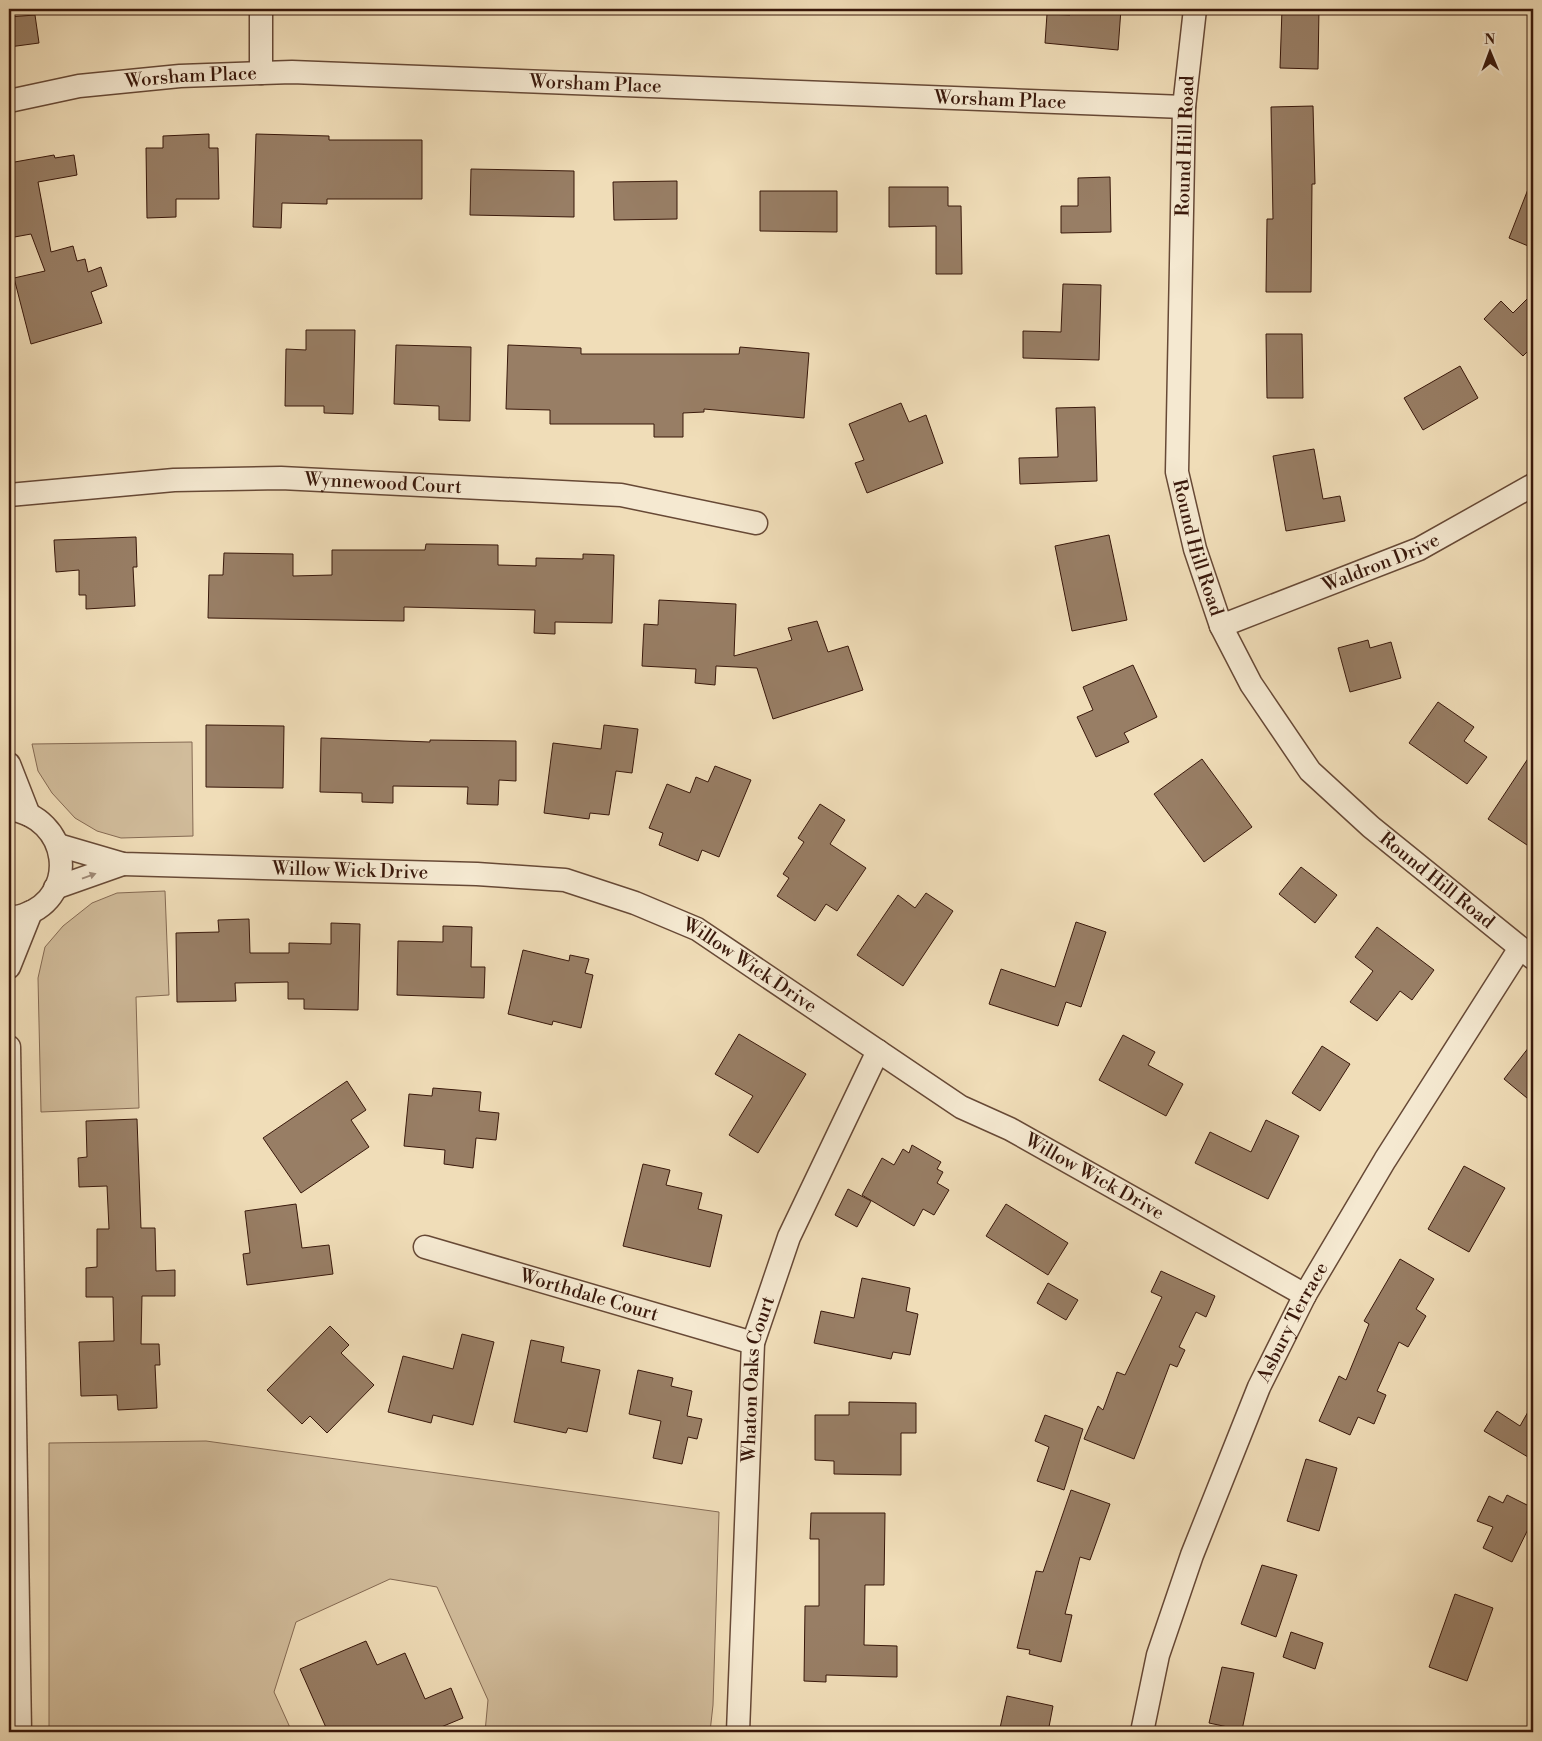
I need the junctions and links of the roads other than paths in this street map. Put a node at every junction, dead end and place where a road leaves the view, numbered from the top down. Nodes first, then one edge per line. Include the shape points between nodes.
1 (261, 9) edge
2 (1195, 9) edge
3 (261, 73) junction
4 (9, 101) edge
5 (1184, 107) junction
6 (1533, 485) edge
7 (9, 495) edge
8 (756, 523) dead end
9 (1221, 626) junction
10 (9, 764) edge
11 (19, 812) edge
12 (58, 845) junction
13 (122, 864) junction
14 (54, 888) junction
15 (31, 912) junction
16 (9, 918) edge
17 (1527, 953) edge
18 (9, 967) edge
19 (9, 1047) edge
20 (878, 1051) junction
21 (425, 1247) dead end
22 (1305, 1295) junction
23 (753, 1343) junction
24 (20, 1732) edge
25 (738, 1732) edge
26 (1142, 1732) edge

1 - 3 street
2 - 5 street, Round Hill Road
3 - 4 street, Worsham Place via 180,76 79,86
3 - 5 street, Worsham Place
5 - 9 street, Round Hill Road via 1177,472 1195,549
6 - 9 street, Waldron Drive via 1420,549
7 - 8 street, Wynnewood Court via 174,480 281,478 621,495
9 - 17 street, Round Hill Road via 1251,684 1310,771 1371,827
10 - 11 street
11 - 12 street via 37,818 50,830
12 - 13 street, Willow Wick Drive
12 - 14 street via 61,862
14 -> 13 street, Willow Wick Drive
13 - 20 street, Willow Wick Drive via 477,874 565,880 635,903 697,929
14 - 15 street via 51,895
15 - 16 street
15 - 18 street
17 - 22 street, Asbury Terrace via 1384,1160
19 - 24 street
20 - 22 street, Willow Wick Drive via 961,1107 1010,1129
20 - 23 street, Whaton Oaks Court via 789,1237
21 - 23 street, Worthdale Court
22 - 26 street, Asbury Terrace via 1259,1387 1192,1555 1158,1655
23 - 25 street, Whaton Oaks Court

